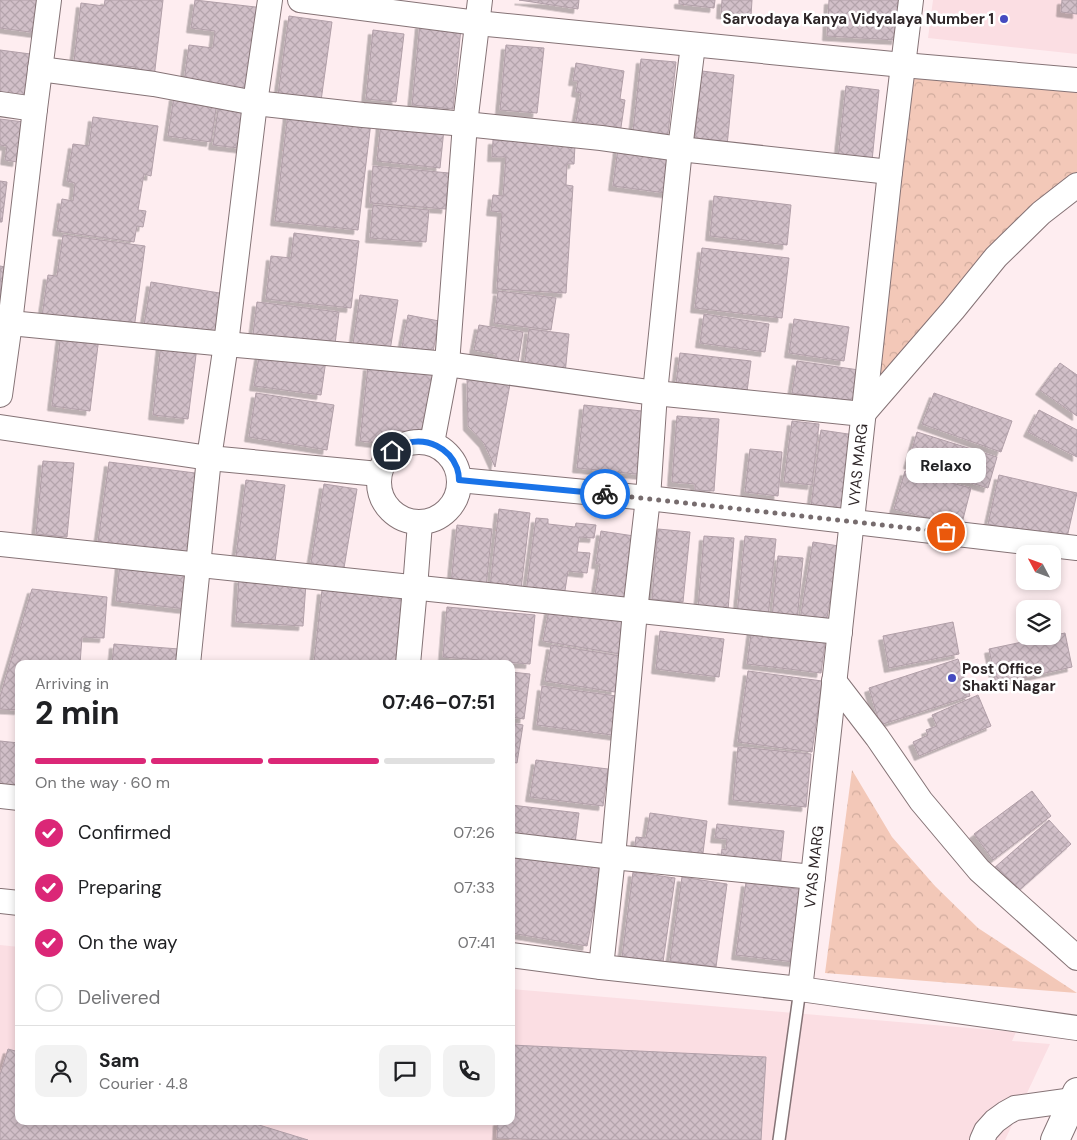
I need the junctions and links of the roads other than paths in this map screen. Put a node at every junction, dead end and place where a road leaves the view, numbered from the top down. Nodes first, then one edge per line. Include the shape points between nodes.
1 (49, 0) edge
2 (270, 0) edge
3 (300, 0) edge
4 (480, 0) edge
5 (911, 0) edge
6 (477, 23) junction
7 (693, 45) junction
8 (903, 66) junction
9 (40, 69) junction
10 (1077, 80) edge
11 (255, 103) junction
12 (0, 104) edge
13 (34, 108) junction
14 (465, 124) junction
15 (680, 149) junction
16 (890, 172) junction
17 (1077, 185) edge
18 (10, 322) junction
19 (226, 344) junction
20 (448, 364) junction
21 (655, 393) junction
22 (0, 395) edge
23 (863, 414) junction
24 (0, 427) edge
25 (432, 443) junction
26 (209, 458) junction
27 (379, 474) junction
28 (459, 480) junction
29 (648, 498) junction
30 (852, 521) junction
31 (420, 523) junction
32 (0, 544) edge
33 (1077, 548) edge
34 (199, 565) junction
35 (416, 588) junction
36 (635, 611) junction
37 (840, 632) junction
38 (188, 660) edge
39 (408, 660) edge
40 (834, 680) junction
41 (0, 796) edge
42 (15, 798) edge
43 (515, 845) edge
44 (613, 857) junction
45 (813, 877) junction
46 (0, 900) edge
47 (15, 902) edge
48 (515, 956) edge
49 (1077, 958) edge
50 (602, 967) junction
51 (800, 989) junction
52 (1077, 1028) edge
53 (1075, 1096) edge
54 (779, 1140) edge
55 (982, 1140) edge
56 (1055, 1140) edge

1 - 9 street
2 - 11 street
3 - 6 street
4 - 6 street
5 - 8 street, VYAS MARG
6 - 7 street
6 - 14 street
7 - 8 street
7 - 15 street
8 - 10 street
8 - 16 street, VYAS MARG
9 - 11 street via 154,84
9 - 13 street
11 - 14 street
11 - 19 street
12 - 13 street
13 - 18 street
14 - 15 street
14 - 20 street
15 - 16 street
15 - 21 street
16 - 23 street, VYAS MARG
17 - 23 street via 1041,213 996,257
18 - 19 street
18 - 22 street
19 - 20 street
19 - 26 street
20 - 21 street
20 - 25 street
21 - 23 street
21 - 29 street
23 - 30 street, VYAS MARG
24 - 26 street
25 - 27 street via 418,441 392,451
25 - 28 street via 451,457
26 - 27 street
26 - 34 street
27 - 31 street via 378,489 393,514 406,521
28 - 29 street
28 - 31 street via 455,501 440,516
29 - 30 street
29 - 36 street
30 - 33 street
30 - 37 street, VYAS MARG
31 - 35 street
32 - 34 street
34 - 35 street
34 - 38 street
35 - 36 street
35 - 39 street
36 - 37 street
36 - 44 street
37 - 40 street, VYAS MARG
40 - 45 street, VYAS MARG
40 - 49 street via 922,801 979,870
41 - 42 street
43 - 44 street
44 - 45 street
44 - 50 street
45 - 51 street, VYAS MARG
46 - 47 street
48 - 50 street
50 - 51 street
51 - 52 street
51 - 54 lane
53 - 55 street via 1015,1108 995,1121
53 - 56 street

